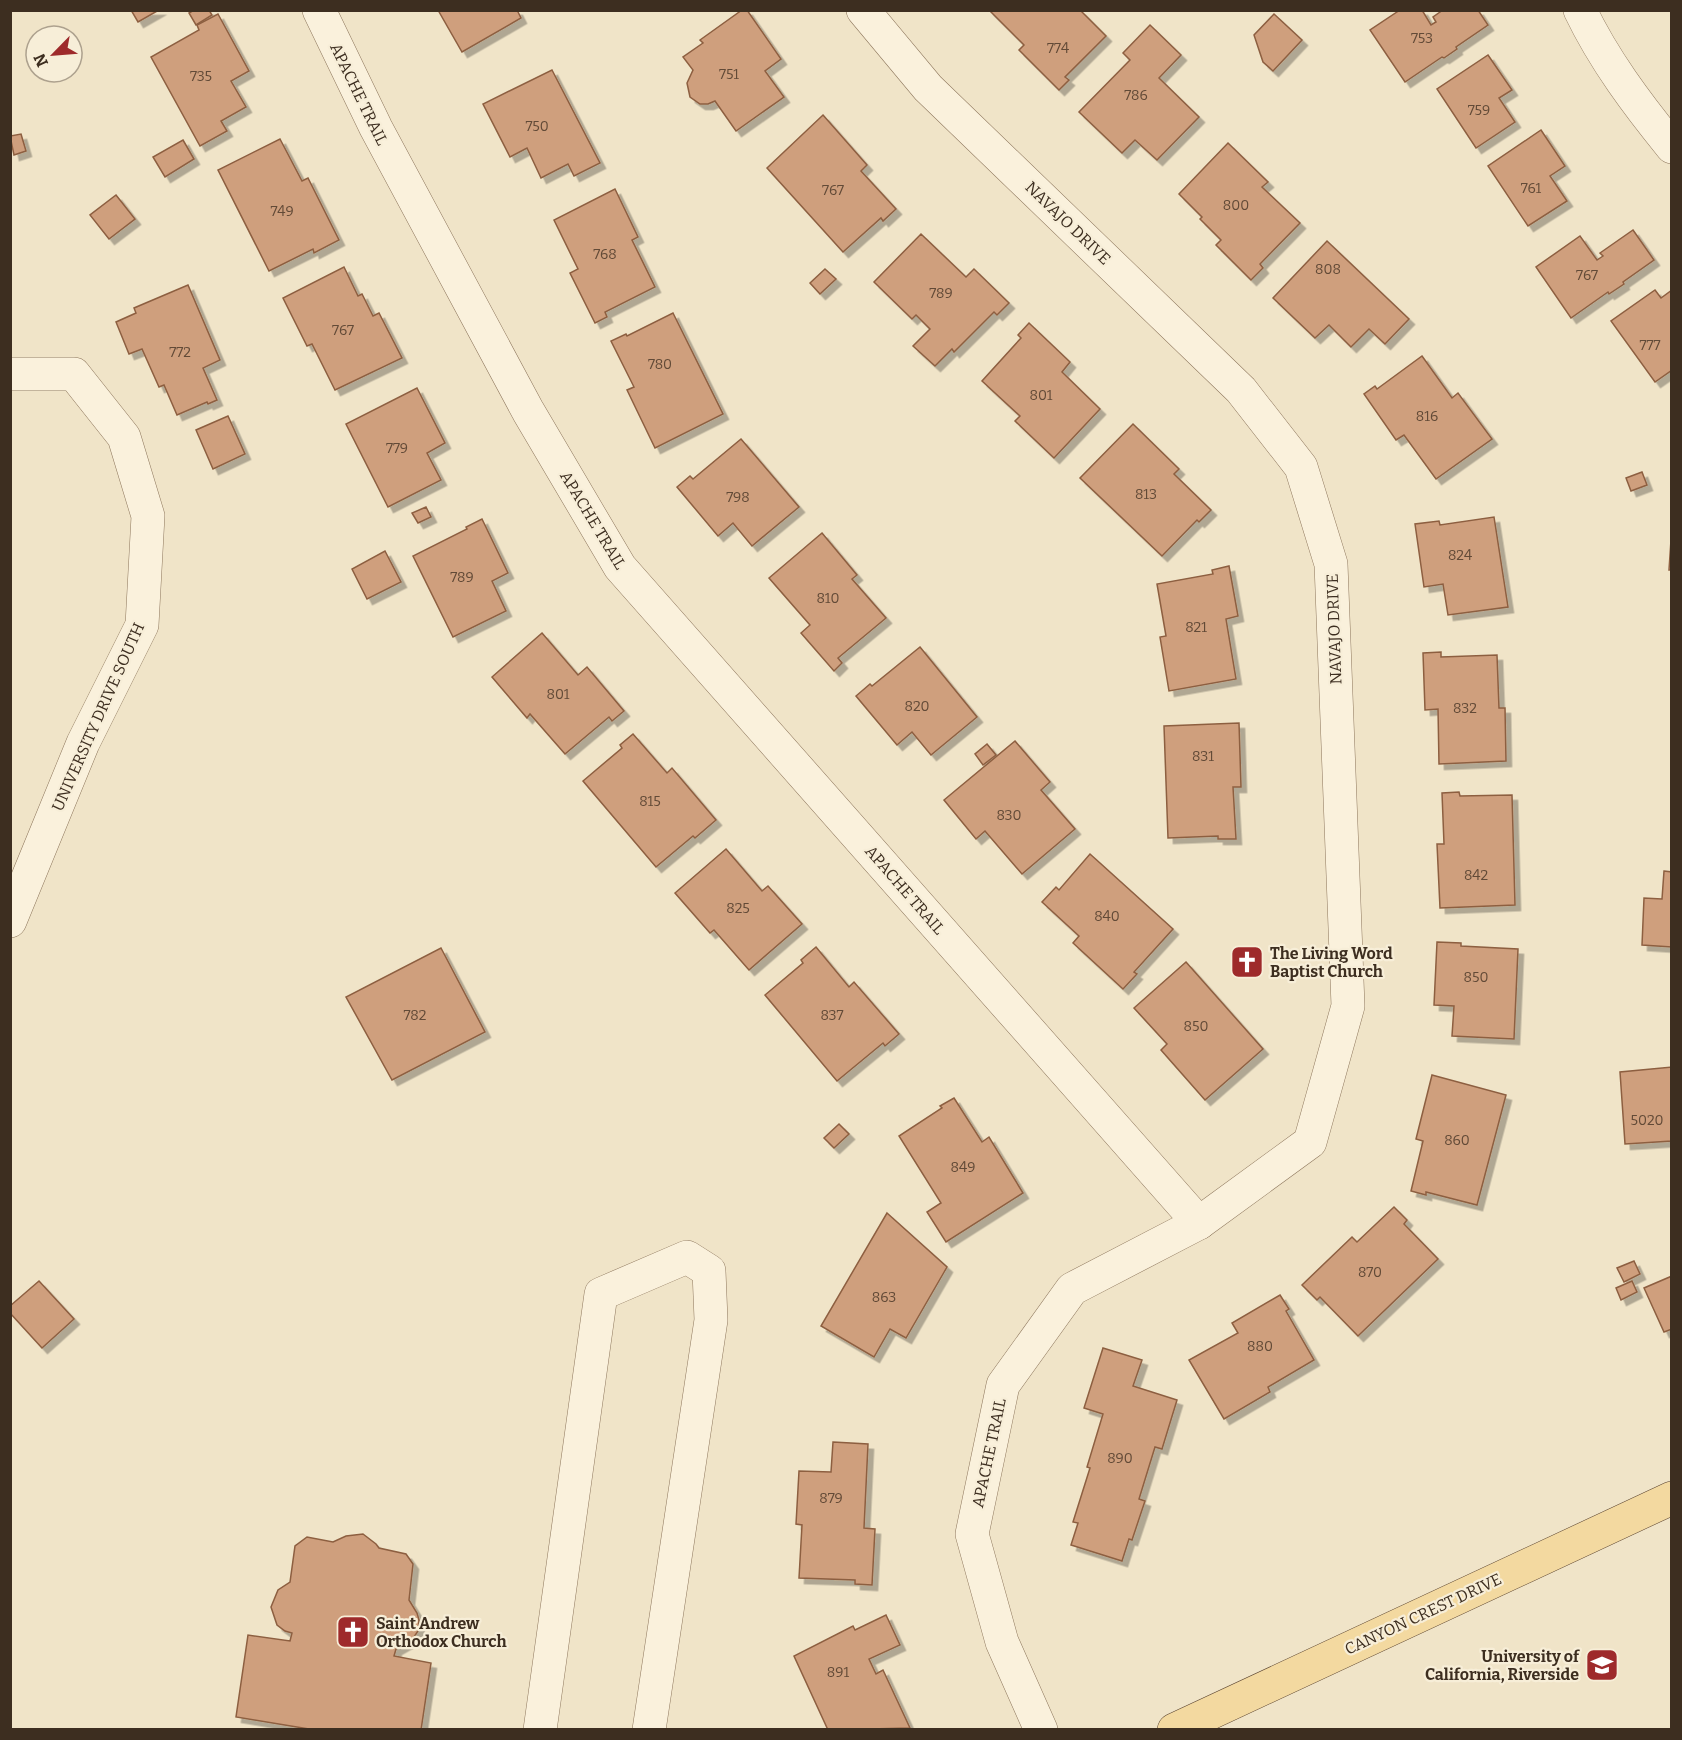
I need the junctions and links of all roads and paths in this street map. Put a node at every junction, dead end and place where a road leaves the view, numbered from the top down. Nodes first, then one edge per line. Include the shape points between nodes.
1 (319, 10) edge
2 (863, 10) edge
3 (1580, 10) edge
4 (1671, 147) edge
5 (10, 374) edge
6 (10, 921) edge
7 (1199, 1223) junction
8 (1671, 1498) edge
9 (540, 1730) edge
10 (649, 1730) edge
11 (1041, 1730) edge
12 (1174, 1730) edge

1 - 7 street, APACHE TRAIL via 376,128 528,411 620,567
2 - 7 street, NAVAJO DRIVE via 928,88 1241,390 1301,467 1331,564 1348,1006 1310,1142
3 - 4 street via 1635,101
5 - 6 street, UNIVERSITY DRIVE SOUTH via 74,374 124,437 148,516 142,625 83,743
7 - 11 street, APACHE TRAIL via 1072,1289 1003,1385 972,1534 1002,1642
8 - 12 main road, CANYON CREST DRIVE
9 - 10 street via 601,1294 687,1257 709,1271 711,1320

